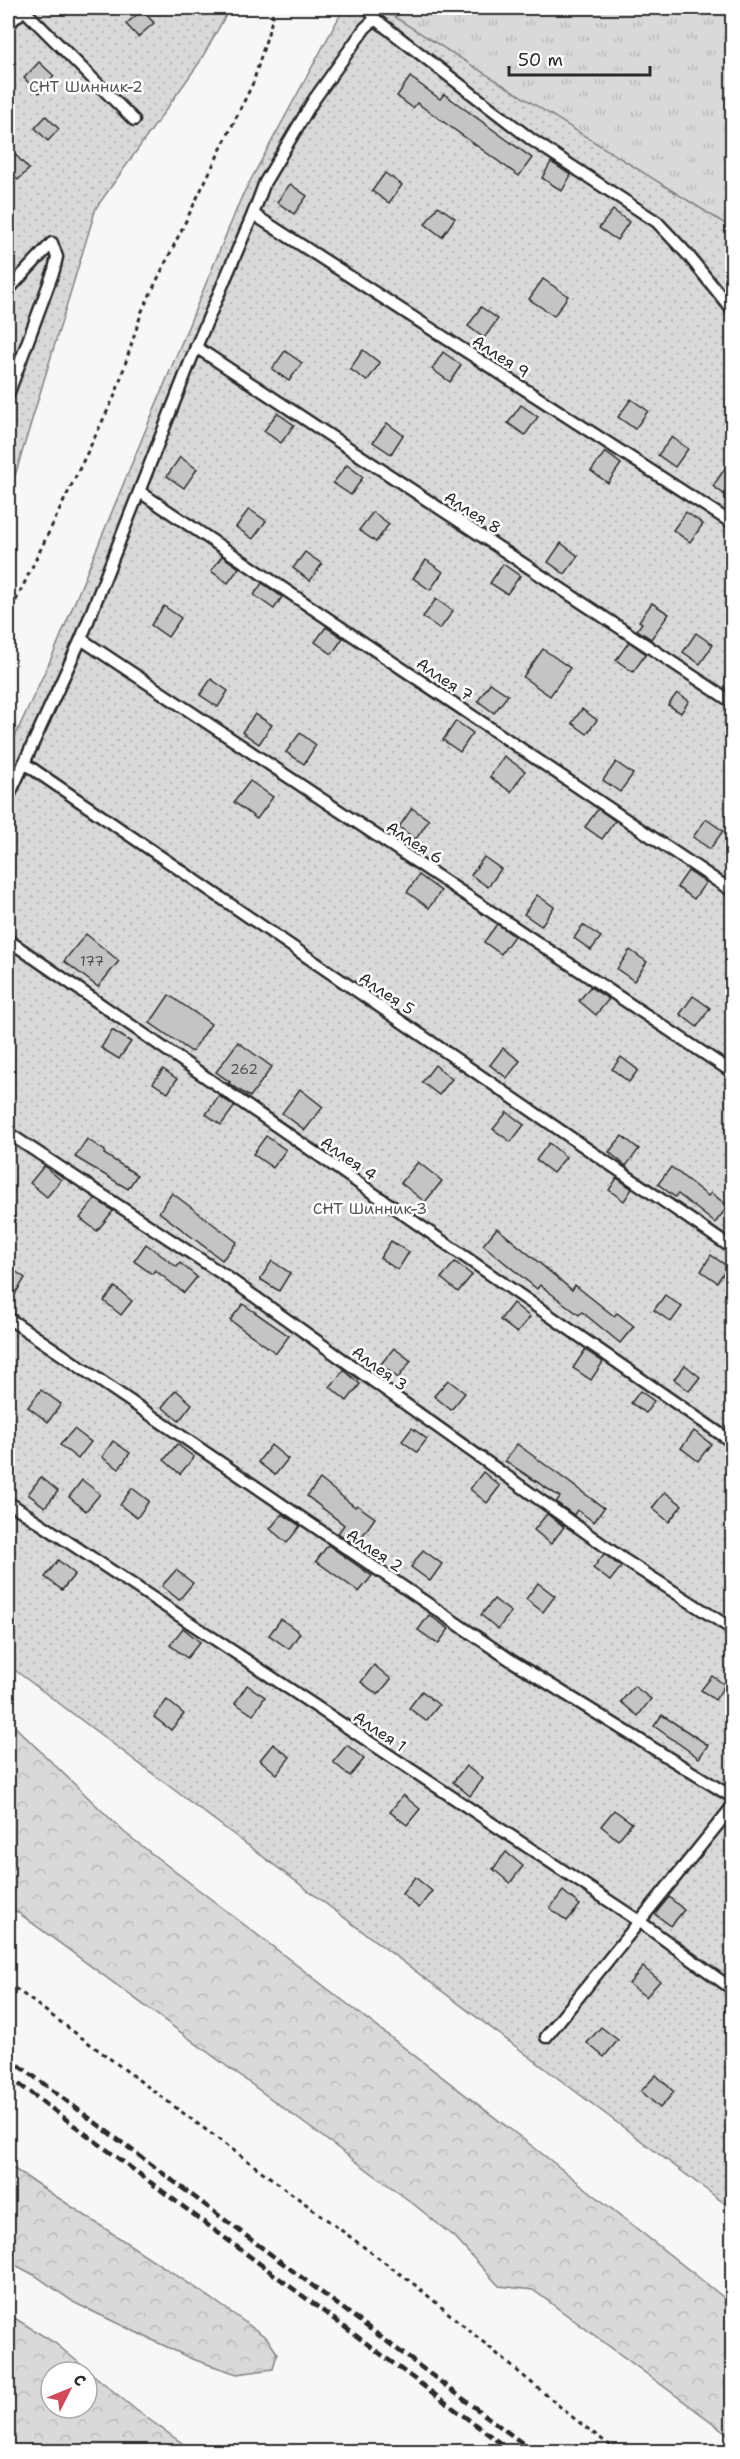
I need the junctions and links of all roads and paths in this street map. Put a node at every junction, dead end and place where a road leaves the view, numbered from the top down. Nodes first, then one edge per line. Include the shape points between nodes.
1 (20, 8) edge
2 (270, 8) edge
3 (369, 8) edge
4 (8, 17) edge
5 (375, 19) junction
6 (134, 120) dead end
7 (253, 214) junction
8 (8, 290) edge
9 (732, 310) edge
10 (196, 347) junction
11 (8, 395) edge
12 (140, 492) junction
13 (732, 523) edge
14 (8, 616) edge
15 (81, 639) junction
16 (732, 702) edge
17 (24, 763) junction
18 (8, 798) edge
19 (732, 891) edge
20 (8, 940) edge
21 (732, 1072) edge
22 (8, 1133) edge
23 (732, 1248) edge
24 (8, 1318) edge
25 (732, 1442) edge
26 (8, 1502) edge
27 (732, 1629) edge
28 (732, 1797) edge
29 (732, 1807) edge
30 (639, 1921) junction
31 (8, 1983) edge
32 (732, 1989) edge
33 (546, 2037) dead end
34 (619, 2451) edge

1 - 4 street
1 - 6 lane
2 - 14 path via 273,17 253,83 142,311 116,393
3 - 5 lane
5 - 7 lane via 313,101 265,183
5 - 9 lane via 532,140 657,222
7 - 10 lane
7 - 13 lane, Аллея 9
8 - 11 lane via 52,243 57,257 54,270
10 - 12 lane
10 - 16 lane, Аллея 8
12 - 15 lane
12 - 19 lane, Аллея 7
15 - 17 lane
15 - 21 lane, Аллея 6
17 - 18 lane
17 - 23 lane, Аллея 5
20 - 25 lane, Аллея 4
22 - 27 lane, Аллея 3 via 227,1277 622,1559
24 - 28 lane, Аллея 2 via 512,1661
26 - 30 lane, Аллея 1
29 - 30 lane
30 - 32 lane, Аллея 1
30 - 33 lane
31 - 34 path via 415,2285 576,2420

